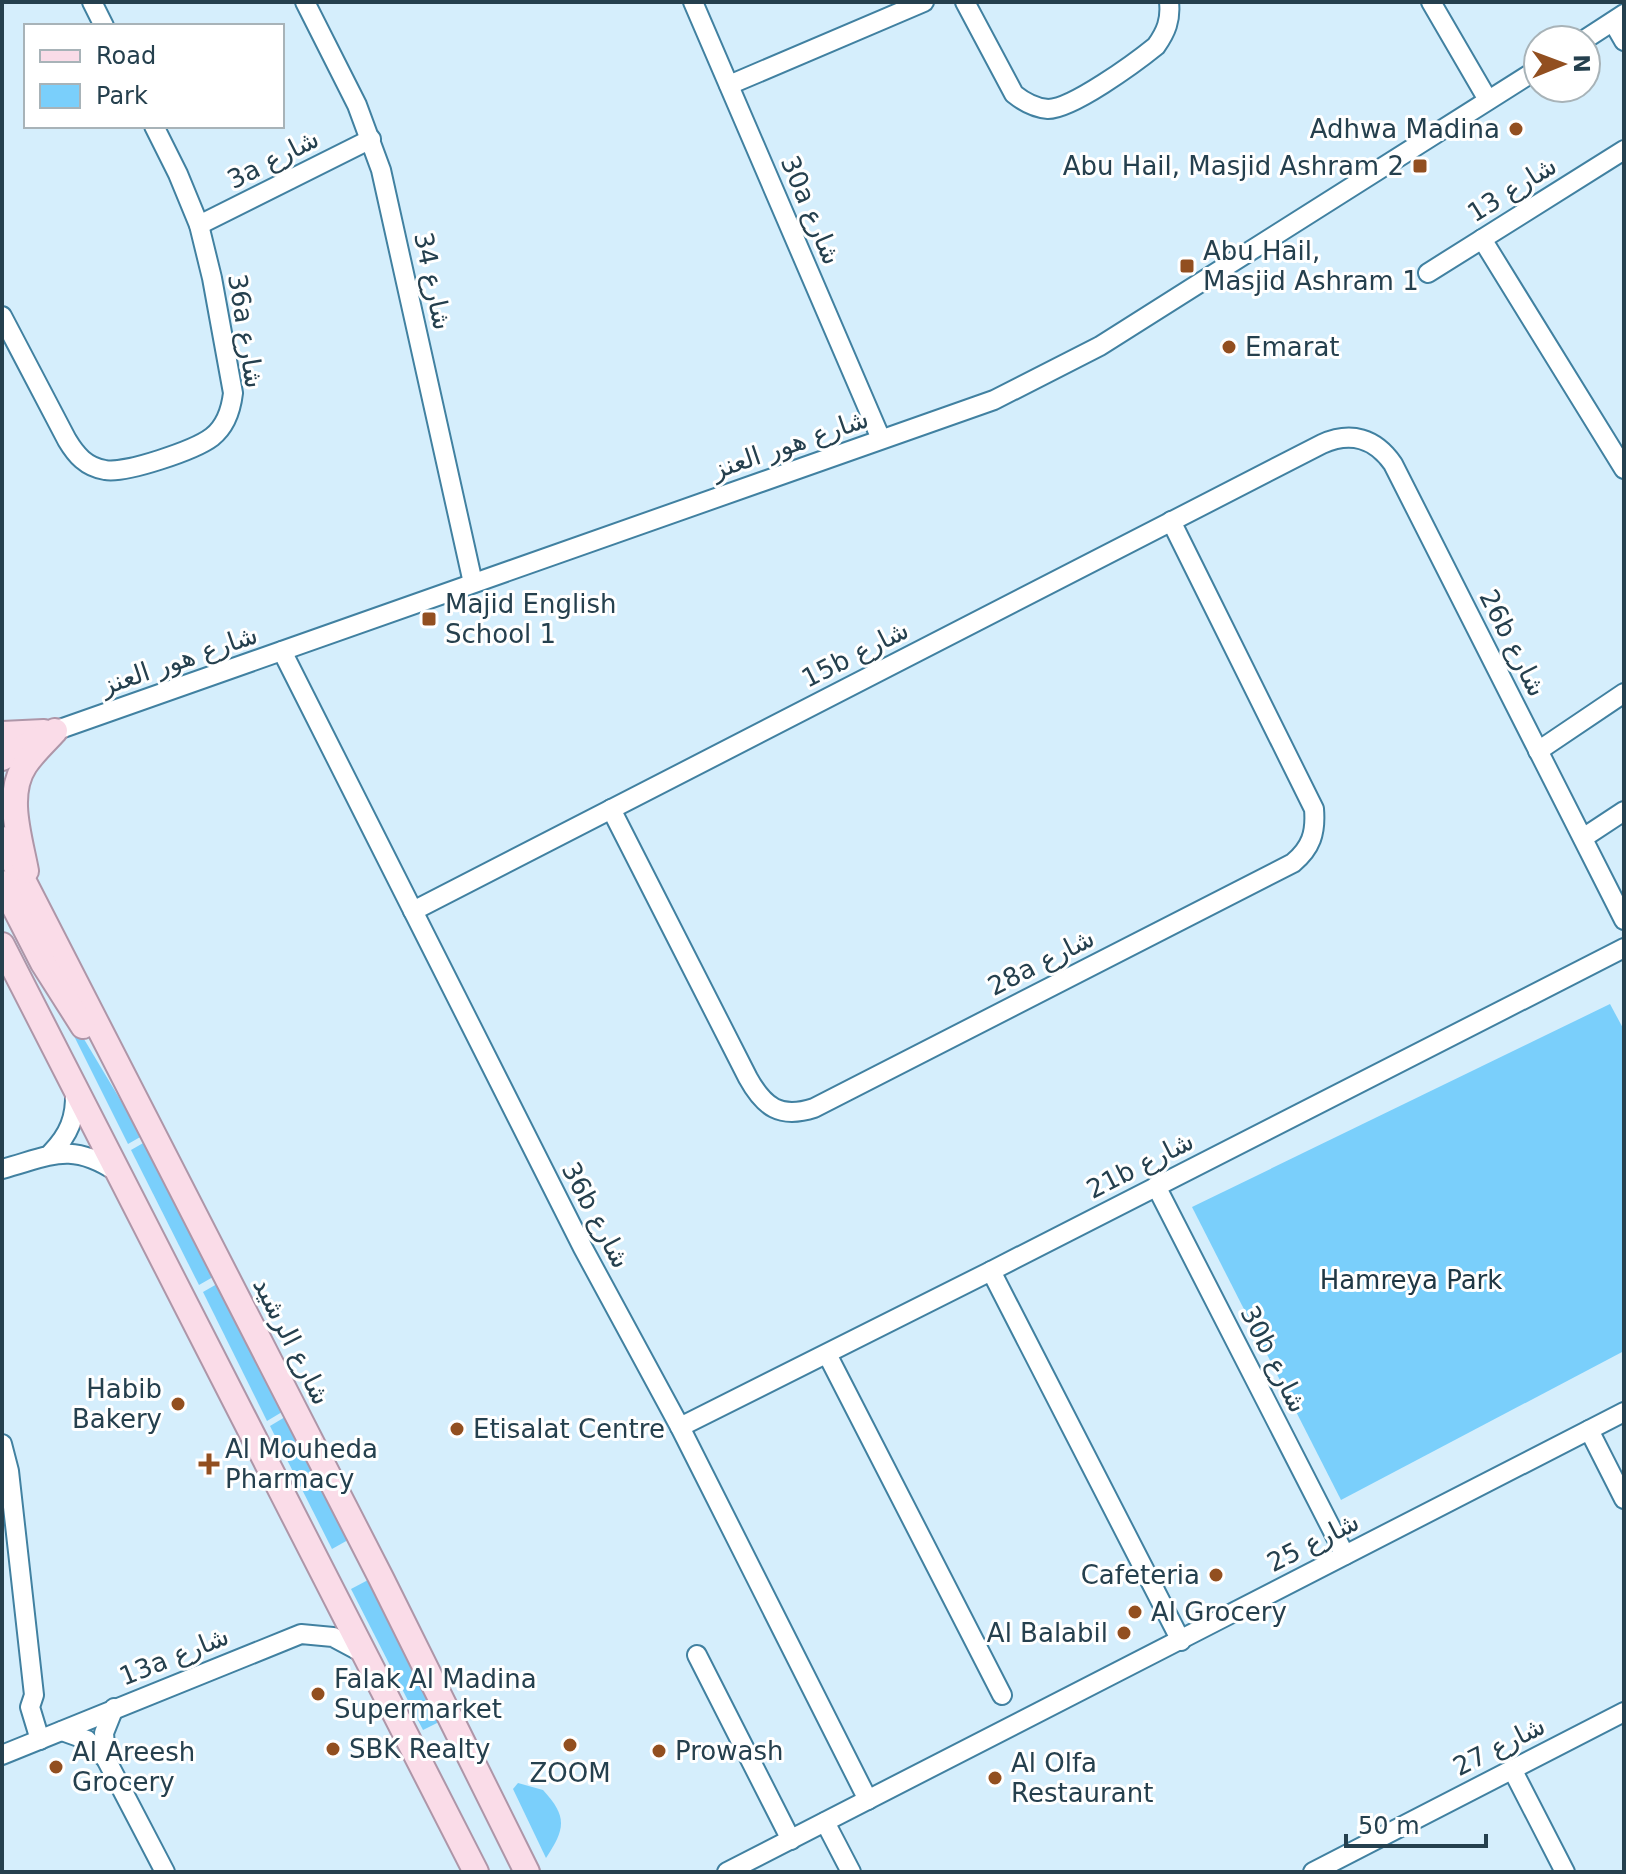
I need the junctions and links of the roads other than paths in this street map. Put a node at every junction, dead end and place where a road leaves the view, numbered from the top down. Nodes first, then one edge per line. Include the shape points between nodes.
1 (92, 2) edge
2 (305, 2) edge
3 (693, 2) edge
4 (924, 2) edge
5 (965, 2) edge
6 (1169, 2) edge
7 (1431, 2) edge
8 (1618, 18) edge
9 (103, 24) edge
10 (1624, 41) edge
11 (1522, 79) edge
12 (729, 85) junction
13 (1488, 100) junction
14 (155, 128) edge
15 (371, 139) junction
16 (1624, 150) edge
17 (199, 225) junction
18 (1482, 239) junction
19 (1428, 273) dead end
20 (2, 316) edge
21 (881, 439) junction
22 (1322, 444) joint
23 (1624, 469) edge
24 (1171, 521) junction
25 (473, 583) junction
26 (282, 651) junction
27 (1624, 693) edge
28 (55, 731) junction
29 (2, 734) edge
30 (2, 749) edge
31 (1538, 751) junction
32 (2, 758) edge
33 (611, 809) junction
34 (1624, 811) edge
35 (1583, 838) junction
36 (2, 839) edge
37 (2, 883) edge
38 (30, 897) junction
39 (413, 911) junction
40 (1624, 920) edge
41 (2, 945) edge
42 (1624, 948) edge
43 (118, 1062) junction
44 (75, 1089) junction
45 (51, 1153) junction
46 (2, 1169) edge
47 (117, 1172) junction
48 (1156, 1186) junction
49 (991, 1271) junction
50 (827, 1354) junction
51 (1624, 1412) edge
52 (680, 1427) junction
53 (1589, 1430) junction
54 (2, 1444) edge
55 (1624, 1499) edge
56 (1345, 1555) junction
57 (1181, 1641) junction
58 (367, 1655) junction
59 (697, 1655) dead end
60 (1002, 1695) dead end
61 (114, 1708) junction
62 (1624, 1712) edge
63 (51, 1735) junction
64 (2, 1755) edge
65 (106, 1759) junction
66 (1512, 1769) junction
67 (868, 1800) junction
68 (825, 1822) junction
69 (791, 1840) junction
70 (165, 1872) edge
71 (476, 1872) edge
72 (527, 1872) edge
73 (727, 1872) edge
74 (851, 1872) edge
75 (1313, 1872) edge
76 (1565, 1872) edge

1 - 9 street
2 - 15 street, شارع 34
3 - 12 street, 30a شارع
4 - 12 street
5 - 6 street via 1014,94 1050,109 1075,100 1156,46 1169,20
7 - 13 street
8 - 10 street
11 - 13 street, شارع هور العنز
12 - 21 street, 30a شارع
13 - 21 street, شارع هور العنز via 1100,346 994,400
14 - 17 street, 36a شارع
15 - 17 street, 3a شارع
15 - 25 street, شارع 34 via 390,202
16 - 18 street, شارع 13
17 - 20 street, 36a شارع via 233,393 224,424 198,445 119,471 87,464 75,454
18 - 19 street, شارع 13
18 - 23 street
21 - 25 street, شارع هور العنز
22 - 24 street, 15b شارع
22 - 31 street, 26b شارع via 1348,436 1385,452
24 - 33 street, 15b شارع
24 - 33 street, 28a شارع via 1314,809 1312,840 1293,863 814,1108 786,1112 773,1108 754,1089
25 - 26 street, شارع هور العنز
26 - 28 street, شارع هور العنز
26 - 39 street, 36b شارع
27 - 31 street
28 - 29 main road
28 - 30 street, شارع هور العنز
28 - 32 main road
28 - 38 main road via 25,765 16,788
31 - 35 street, 26b شارع
33 - 39 street, 15b شارع
34 - 35 street
35 - 40 street, 26b شارع
36 - 38 main road, شارع الرشيد
37 - 43 main road via 58,989 93,1039
38 - 43 main road, شارع الرشيد
39 - 52 street, 36b شارع
41 - 44 main road
42 - 48 street, 21b شارع
43 - 72 main road, شارع الرشيد
44 - 45 street via 72,1125
44 - 47 main road
45 - 46 street
45 - 47 street via 86,1156
47 - 58 main road
48 - 49 street, 21b شارع
48 - 56 street, 30b شارع
49 - 50 street, 21b شارع
49 - 57 street
50 - 52 street, 21b شارع
50 - 60 street
51 - 53 street, شارع 25
52 - 67 street, 36b شارع
53 - 55 street
53 - 56 street, شارع 25
54 - 63 street via 34,1695 30,1707
56 - 57 street, شارع 25
57 - 67 street, شارع 25
58 - 61 street, 13a شارع via 333,1637 301,1634
58 - 71 main road
59 - 69 street
61 - 63 street, 13a شارع
61 - 65 street via 104,1733
62 - 66 street, شارع 27
63 - 64 street, 13a شارع
63 - 65 street via 87,1740
65 - 70 street
66 - 75 street, شارع 27
66 - 76 street
67 - 68 street, شارع 25
68 - 69 street, شارع 25
68 - 74 street
69 - 73 street, شارع 25

